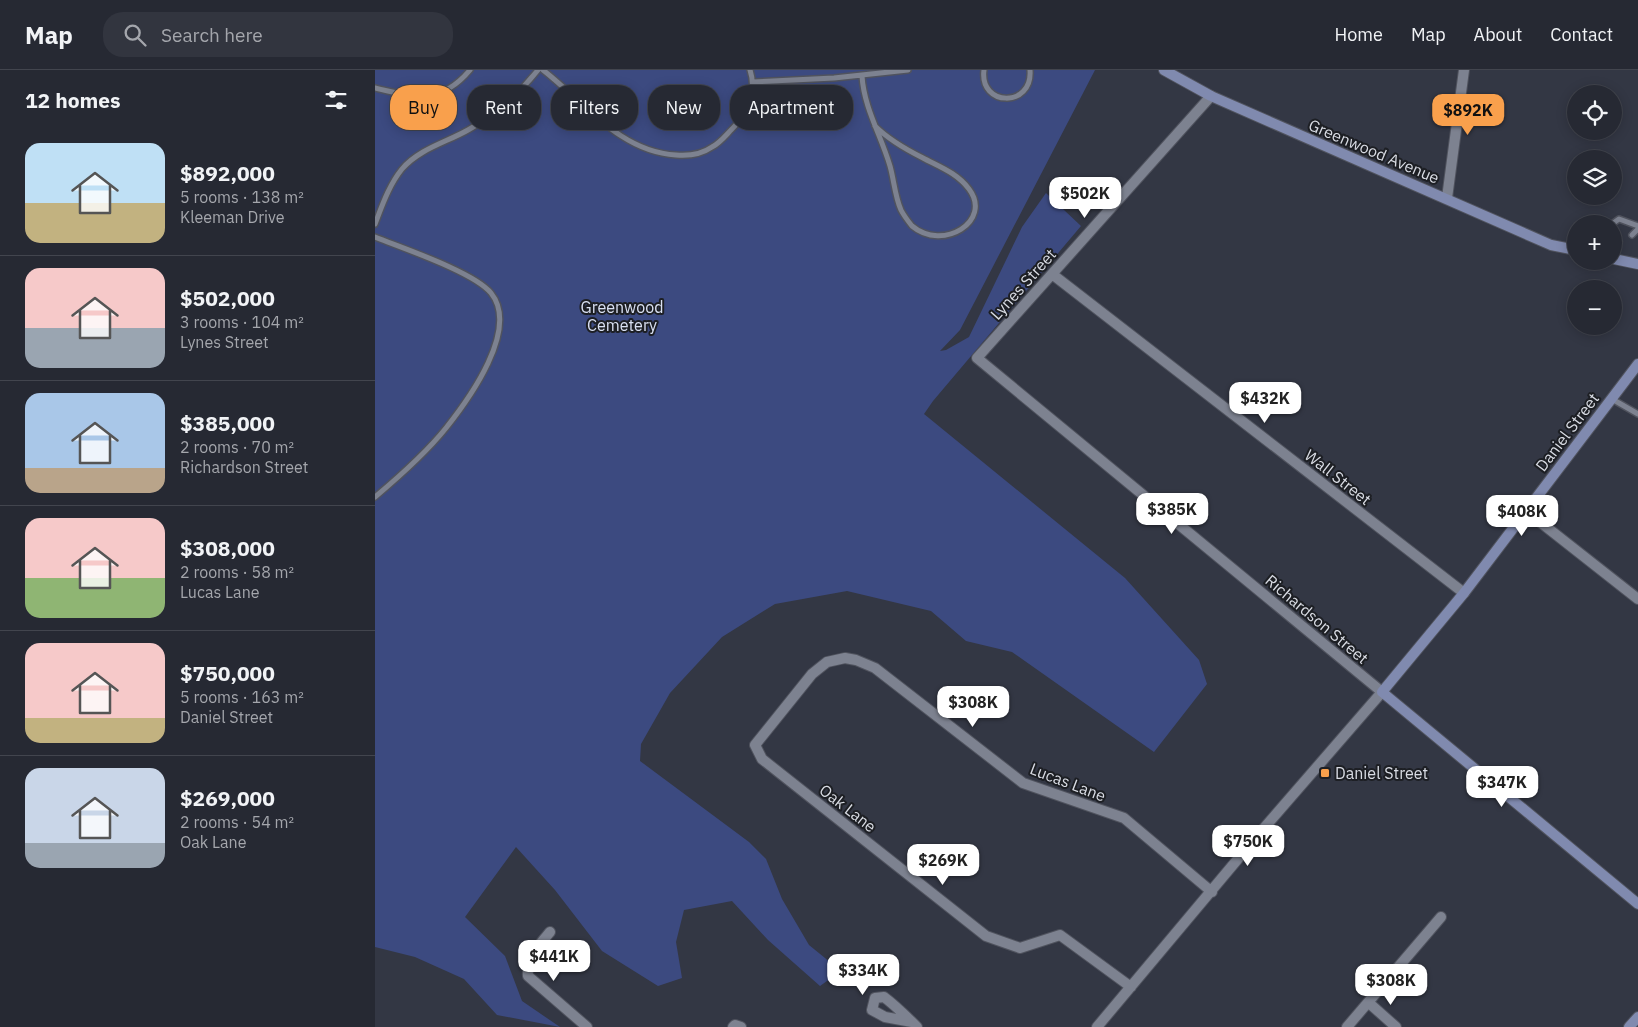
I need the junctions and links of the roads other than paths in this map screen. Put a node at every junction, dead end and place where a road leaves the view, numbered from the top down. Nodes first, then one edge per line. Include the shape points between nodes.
1 (470, 70) edge
2 (538, 70) edge
3 (543, 70) edge
4 (750, 70) edge
5 (908, 70) edge
6 (983, 70) edge
7 (1030, 70) edge
8 (1164, 70) edge
9 (1464, 70) edge
10 (862, 76) junction
11 (753, 82) junction
12 (376, 89) edge
13 (1211, 96) junction
14 (875, 126) junction
15 (1447, 198) junction
16 (378, 212) edge
17 (1622, 220) edge
18 (375, 224) edge
19 (1638, 227) edge
20 (375, 236) edge
21 (1632, 236) dead end
22 (1567, 248) edge
23 (1622, 260) edge
24 (1637, 262) edge
25 (1052, 274) junction
26 (977, 358) joint
27 (1638, 364) edge
28 (1611, 399) junction
29 (1638, 414) edge
30 (375, 497) edge
31 (1526, 511) junction
32 (1464, 593) junction
33 (1638, 599) edge
34 (1382, 692) junction
35 (755, 745) joint
36 (1212, 892) junction
37 (1638, 904) edge
38 (1441, 918) dead end
39 (550, 932) dead end
40 (1131, 987) junction
41 (1369, 1003) junction
42 (1638, 1017) edge
43 (587, 1027) edge
44 (1097, 1027) edge
45 (1347, 1027) edge
46 (1396, 1027) edge
47 (1629, 1027) edge

1 - 12 lane via 459,82 432,95 416,97
2 - 16 lane via 498,112 407,164 394,180
3 - 11 lane via 594,116 627,139 665,155 684,156 712,148 745,113
4 - 11 lane
5 - 10 lane
6 - 7 lane via 984,81 991,92 1003,98 1022,93 1029,82
8 - 13 street, Greenwood Avenue
9 - 15 street
10 - 11 lane
10 - 14 lane via 863,93
13 - 15 street, Greenwood Avenue
13 - 25 street, Lynes Street
14 - 14 lane via 906,219 917,229 933,236 951,235 966,226 973,216 974,198 964,182 892,140
15 - 22 street, Greenwood Avenue via 1551,245
16 - 18 lane
17 - 19 lane
19 - 21 lane
20 - 30 lane via 480,284 495,300 500,321 499,336 491,356 461,408 437,439
23 - 24 street
25 - 26 street, Lynes Street
25 - 32 street, Wall Street
26 - 34 street, Richardson Street
27 - 28 street, Daniel Street
28 - 29 lane
28 - 31 street, Daniel Street
31 - 32 street, Daniel Street
31 - 33 street
32 - 34 street, Daniel Street
34 - 36 street, Daniel Street
34 - 37 street, Richardson Street
35 - 36 street, Lucas Lane via 812,674 827,662 845,658 856,660 875,668 1023,783 1124,818
35 - 40 street, Oak Lane via 762,759 986,936 1020,948 1060,935
36 - 40 street, Daniel Street
38 - 41 street
39 - 43 street via 536,948 527,969 528,976
40 - 44 street, Daniel Street
41 - 45 street
41 - 46 street
42 - 47 street

